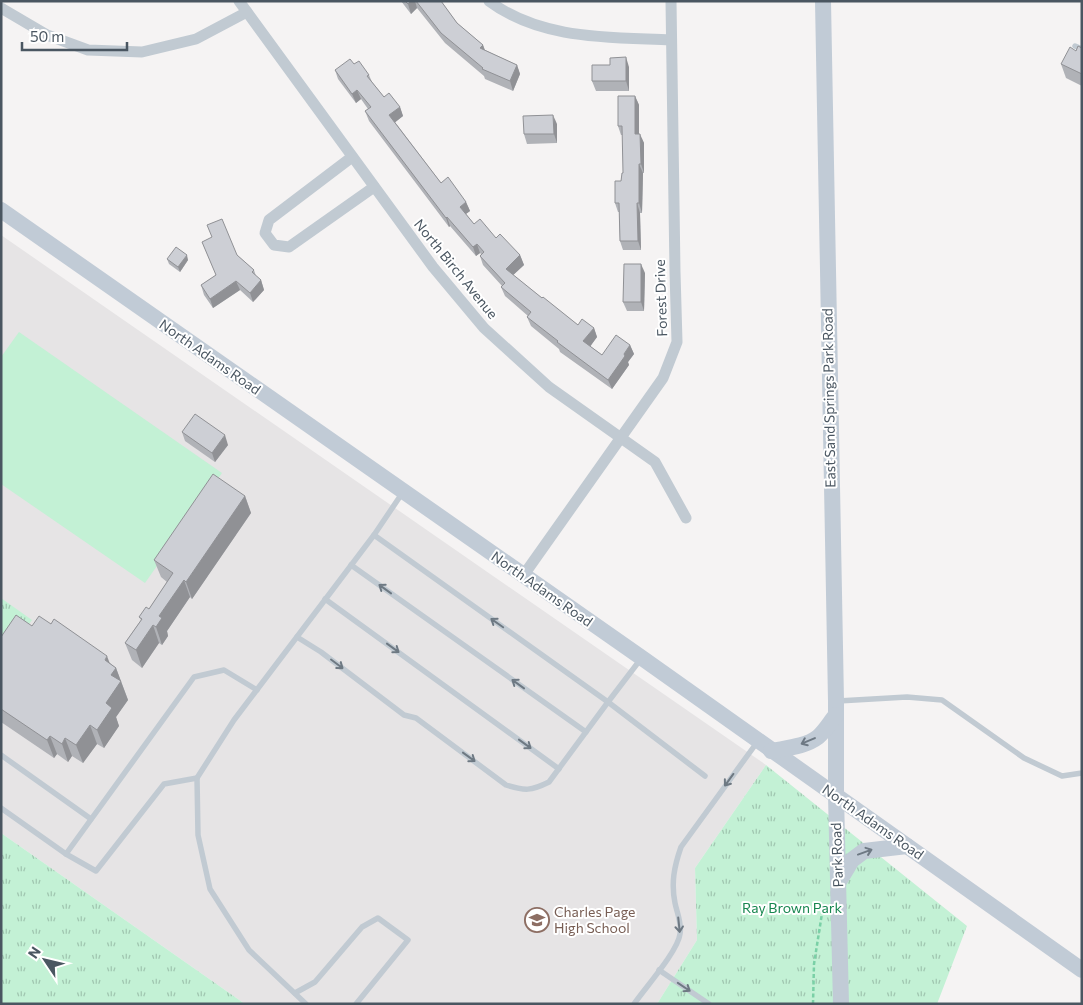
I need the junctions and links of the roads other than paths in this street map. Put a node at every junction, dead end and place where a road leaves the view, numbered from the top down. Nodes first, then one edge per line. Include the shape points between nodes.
1 (239, 1) edge
2 (489, 1) edge
3 (671, 1) edge
4 (823, 1) edge
5 (1, 8) edge
6 (247, 12) junction
7 (671, 40) junction
8 (1075, 46) dead end
9 (1082, 49) edge
10 (352, 157) junction
11 (374, 186) junction
12 (1, 210) edge
13 (622, 437) junction
14 (403, 492) junction
15 (686, 518) dead end
16 (374, 535) junction
17 (351, 565) junction
18 (523, 576) junction
19 (325, 599) junction
20 (297, 637) junction
21 (642, 658) junction
22 (257, 690) junction
23 (608, 702) junction
24 (836, 708) junction
25 (586, 732) junction
26 (764, 746) junction
27 (1, 755) edge
28 (559, 769) junction
29 (1082, 773) edge
30 (705, 776) dead end
31 (197, 778) junction
32 (836, 796) junction
33 (1, 808) edge
34 (91, 819) junction
35 (907, 846) junction
36 (66, 854) junction
37 (838, 883) junction
38 (658, 970) junction
39 (1082, 970) edge
40 (295, 993) junction
41 (306, 1004) edge
42 (356, 1004) edge
43 (634, 1004) edge
44 (709, 1004) edge
45 (841, 1004) edge

1 - 6 street, North Birch Avenue
2 - 7 street via 534,25 576,35
3 - 7 street, Forest Drive
4 - 24 main road, East Sand Springs Park Road
5 - 6 street via 47,35 88,50 142,52 196,39
6 - 10 street, North Birch Avenue
7 - 13 street, Forest Drive via 677,342 663,378
8 - 9 lane
10 - 11 street, North Birch Avenue
10 - 11 street via 269,220 265,233 274,244 289,247
11 - 13 street, North Birch Avenue via 433,267 484,328 550,387
12 - 14 main road, North Adams Road
13 - 15 street, North Birch Avenue via 655,462
13 - 18 street, Forest Drive
14 - 16 lane
14 - 18 main road, North Adams Road
16 - 17 lane
23 -> 16 lane
17 - 19 lane
25 -> 17 lane
18 - 21 main road, North Adams Road
19 - 20 lane
19 -> 28 lane
20 - 22 lane
20 -> 28 lane via 404,715 416,718 506,785 521,790 535,789 549,782
21 - 23 lane
21 - 26 main road, North Adams Road
22 - 31 lane
22 - 34 lane via 224,670 194,677
23 - 25 lane
23 - 30 lane
24 -> 26 main road via 821,734 812,741
24 - 29 lane via 907,697 942,700 1024,758 1062,776
24 - 32 main road, East Sand Springs Park Road
25 - 28 lane
26 - 32 main road, North Adams Road
26 -> 38 lane via 681,847 672,882 680,935 674,950
27 - 34 lane
31 - 36 lane via 164,784 96,871
31 - 40 lane via 198,835 210,889 249,950
32 - 35 main road, North Adams Road
32 - 37 main road, Park Road
33 - 36 lane
34 - 36 lane
37 -> 35 main road via 852,860 864,851
35 - 39 main road, North Adams Road
37 - 45 main road, Park Road
38 - 43 lane
38 -> 44 lane
40 - 41 lane
40 - 42 lane via 315,982 362,927 378,918 408,940

